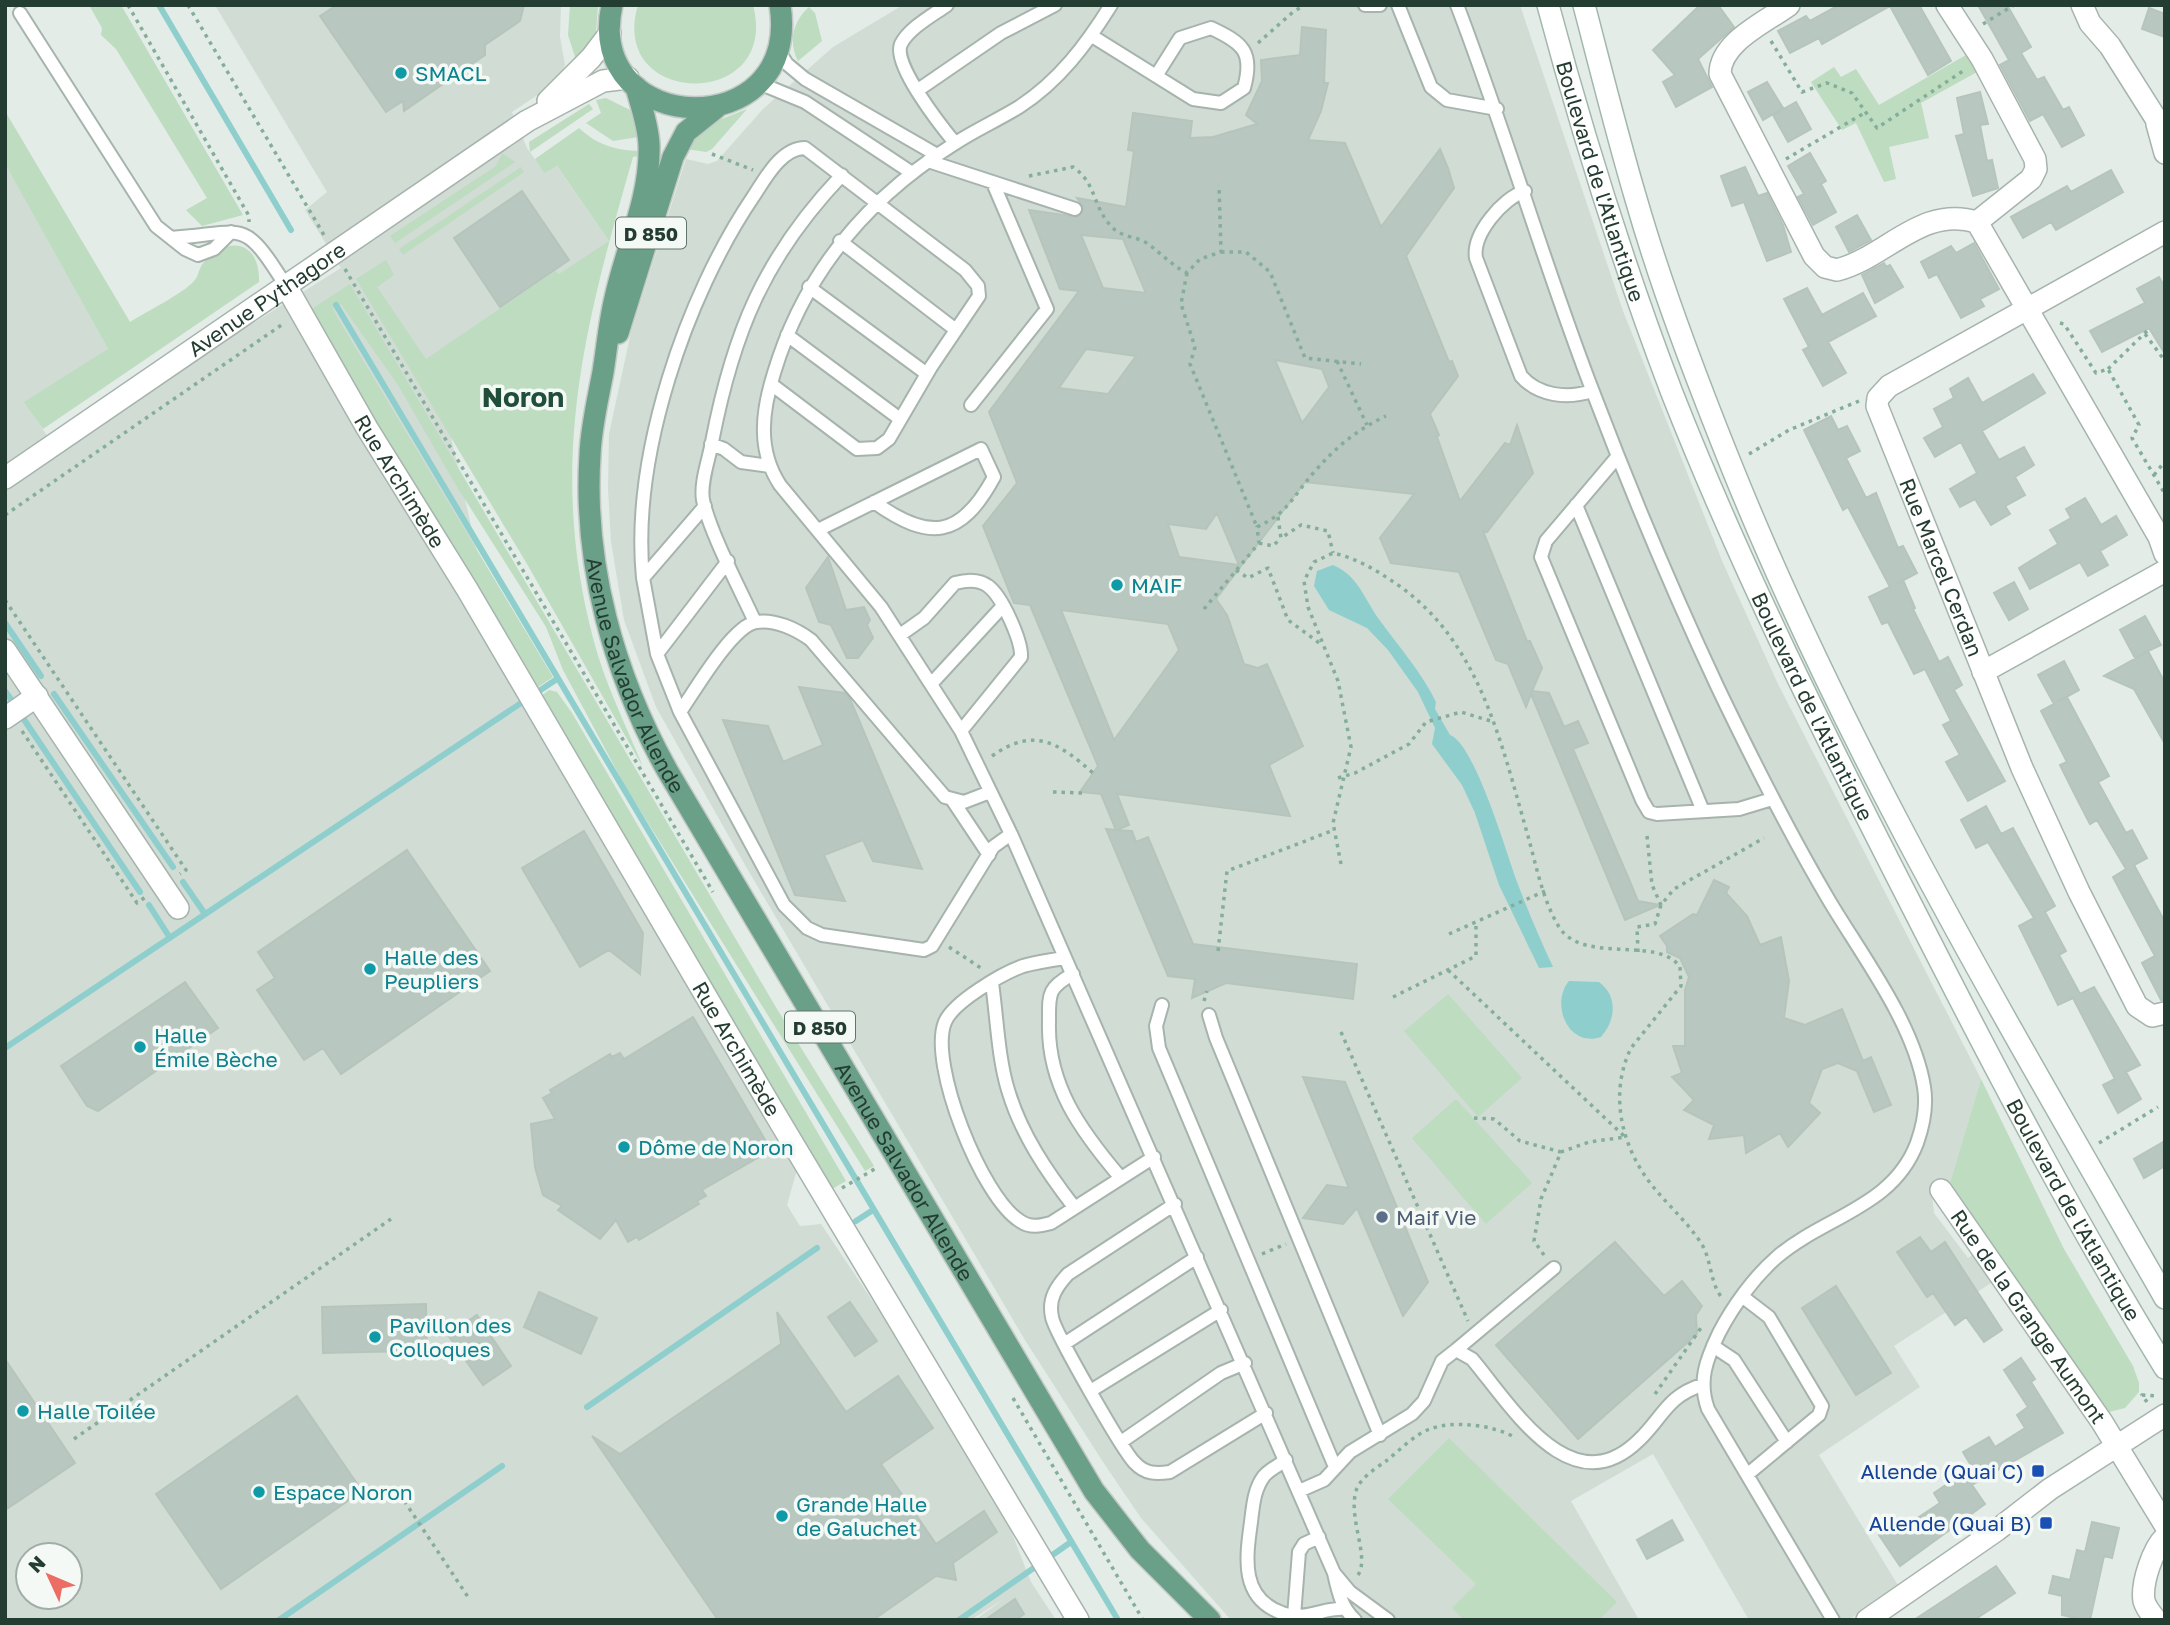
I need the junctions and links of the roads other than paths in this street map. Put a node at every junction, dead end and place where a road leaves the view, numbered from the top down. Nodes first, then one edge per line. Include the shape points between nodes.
1 (612, 5) edge
2 (947, 5) edge
3 (1055, 5) edge
4 (1111, 5) edge
5 (1365, 5) edge
6 (1380, 5) edge
7 (1398, 5) edge
8 (1457, 5) edge
9 (1548, 5) edge
10 (1584, 5) edge
11 (1789, 5) edge
12 (1947, 5) edge
13 (2082, 5) edge
14 (2096, 5) edge
15 (785, 9) edge
16 (20, 13) dead end
17 (610, 33) junction
18 (1092, 36) junction
19 (2110, 46) junction
20 (778, 50) junction
21 (1156, 76) junction
22 (632, 82) junction
23 (759, 83) junction
24 (918, 90) junction
25 (716, 108) junction
26 (1497, 109) junction
27 (2160, 120) edge
28 (527, 121) junction
29 (955, 143) junction
30 (2165, 153) edge
31 (932, 158) junction
32 (912, 173) junction
33 (842, 175) junction
34 (993, 183) junction
35 (1525, 191) junction
36 (877, 202) junction
37 (1075, 209) dead end
38 (1976, 222) junction
39 (231, 232) junction
40 (2165, 232) edge
41 (171, 238) junction
42 (840, 241) junction
43 (286, 286) junction
44 (809, 287) junction
45 (2028, 309) junction
46 (956, 330) junction
47 (787, 335) junction
48 (603, 370) junction
49 (927, 374) junction
50 (771, 384) junction
51 (1592, 391) junction
52 (971, 405) dead end
53 (900, 419) junction
54 (712, 444) junction
55 (1618, 456) junction
56 (769, 466) junction
57 (5, 478) edge
58 (874, 502) junction
59 (1576, 505) junction
60 (705, 506) junction
61 (818, 530) junction
62 (2165, 554) edge
63 (728, 561) junction
64 (2165, 571) edge
65 (643, 578) junction
66 (1002, 607) junction
67 (755, 622) junction
68 (900, 635) junction
69 (5, 650) edge
70 (657, 654) junction
71 (1983, 672) junction
72 (932, 683) junction
73 (37, 696) junction
74 (680, 712) junction
75 (5, 718) edge
76 (961, 731) junction
77 (990, 792) junction
78 (1772, 799) junction
79 (953, 801) junction
80 (1703, 811) junction
81 (1011, 834) junction
82 (989, 855) junction
83 (178, 908) dead end
84 (1065, 958) junction
85 (1073, 974) junction
86 (996, 981) junction
87 (1162, 1005) dead end
88 (2165, 1013) edge
89 (1209, 1016) dead end
90 (1154, 1157) junction
91 (1120, 1177) junction
92 (1941, 1190) dead end
93 (1175, 1204) junction
94 (1074, 1208) junction
95 (1197, 1257) junction
96 (1554, 1268) road end
97 (2165, 1297) edge
98 (1739, 1302) junction
99 (1221, 1310) junction
100 (1064, 1344) junction
101 (1713, 1346) junction
102 (1456, 1350) junction
103 (1245, 1363) junction
104 (2165, 1368) edge
105 (1702, 1385) junction
106 (1092, 1390) junction
107 (1266, 1413) junction
108 (2165, 1415) edge
109 (1380, 1435) junction
110 (1121, 1442) junction
111 (1787, 1442) junction
112 (2114, 1445) junction
113 (1286, 1460) junction
114 (1335, 1467) junction
115 (1748, 1474) junction
116 (1299, 1491) junction
117 (2165, 1525) edge
118 (1319, 1537) junction
119 (2165, 1537) edge
120 (1334, 1573) junction
121 (1345, 1609) junction
122 (1294, 1616) junction
123 (1078, 1620) edge
124 (1210, 1620) edge
125 (1355, 1620) edge
126 (1388, 1620) edge
127 (1833, 1620) edge
128 (1867, 1620) edge
129 (2156, 1620) edge

1 - 17 main road
2 - 24 lane via 902,41 902,64
3 - 24 lane via 1001,33
4 - 18 lane
5 - 6 lane
7 - 26 lane via 1439,96
8 - 26 lane
9 - 104 street, Boulevard de l'Atlantique via 1642,308 1746,569 1829,744 1995,1069
10 - 97 street, Boulevard de l'Atlantique via 1669,303 1728,459 1810,642 2006,1021
11 - 38 street via 1724,55 1720,74 1814,256 1831,269 1844,268 1941,217
12 - 38 street via 2032,147 2036,169 2023,187
13 - 19 street via 2090,23
14 - 19 street
15 - 20 main road
16 - 41 lane via 156,226
17 - 22 main road, Avenue Salvador Allende via 614,52
17 - 28 street, Avenue Pythagore via 579,71
18 - 21 lane
18 - 29 lane via 1039,93
19 - 27 street
20 - 23 main road
20 - 31 lane via 805,79
21 - 21 lane via 1192,99 1221,103 1244,88 1250,69 1232,38 1211,29 1180,38
22 - 25 main road via 674,108
22 - 28 street, Avenue Pythagore via 603,81
22 - 48 main road, Avenue Salvador Allende / D 850 via 649,140 649,161 615,299
23 - 25 main road, Avenue Salvador Allende
23 - 32 lane via 805,102
24 - 29 lane
25 - 48 main road, Avenue Salvador Allende / D 850 via 686,132 673,157 628,308
26 - 35 lane
27 - 30 street
28 - 43 street, Avenue Pythagore
29 - 31 lane
31 - 32 lane
31 - 34 lane
32 - 36 lane
33 - 36 lane
33 - 54 lane via 794,231 745,317 732,353
33 - 65 lane via 805,148 788,153 714,260 685,331 657,429 643,501
34 - 37 lane
34 - 52 lane via 1047,309
35 - 51 lane
35 - 51 lane via 1507,200 1483,231 1476,242 1476,258 1521,376 1530,387 1571,395
36 - 42 lane
36 - 46 lane via 973,278 979,296
38 - 45 street
39 - 41 lane
39 - 41 lane via 214,249 198,255
39 - 43 lane via 246,234 260,246
40 - 45 street
42 - 44 lane
42 - 46 lane
43 - 57 street, Avenue Pythagore
43 - 123 street, Rue Archimède
44 - 47 lane
44 - 49 lane
45 - 62 street via 2160,537
45 - 71 street, Rue Marcel Cerdan via 1889,386 1878,398 1878,413
46 - 49 lane
47 - 50 lane
47 - 53 lane
48 - 124 main road, Avenue Salvador Allende / D 850 via 589,456 593,534 607,624 647,734 1094,1491 1140,1550
49 - 53 lane
50 - 53 lane via 862,451 884,444
50 - 56 lane via 763,442
51 - 55 lane
54 - 56 lane via 741,462
54 - 60 lane via 702,493
55 - 59 lane
55 - 78 lane
56 - 61 lane
58 - 58 lane via 981,449 995,477 980,503 958,522 933,530 902,522
58 - 61 lane
59 - 80 lane
59 - 80 lane via 1546,541 1541,557 1648,812
60 - 63 lane
60 - 65 lane
61 - 68 lane
63 - 67 lane
63 - 70 lane
64 - 71 street
65 - 70 lane
66 - 68 lane via 986,584 961,581
66 - 72 lane
66 - 76 lane via 1020,642 1021,657
67 - 74 lane via 733,638
67 - 79 lane via 786,626 811,640 933,784
68 - 72 lane
69 - 73 street
70 - 74 lane
71 - 88 street, Rue Marcel Cerdan via 2079,892 2137,1006 2147,1015
72 - 76 lane
73 - 75 street
73 - 83 street
74 - 82 lane via 784,905 794,918 822,936 924,950 939,940
76 - 77 lane
77 - 79 lane via 964,802
77 - 81 lane
78 - 80 lane
78 - 98 lane via 1910,1042 1925,1093 1919,1138 1901,1173 1877,1197 1775,1258
79 - 82 lane
81 - 82 lane
81 - 84 lane
84 - 85 lane
84 - 86 lane via 1020,967
85 - 90 lane
85 - 91 lane via 1050,995 1052,1063 1074,1117
86 - 94 lane via 1007,1088 1017,1118
86 - 94 lane via 956,1007 944,1024 947,1086 958,1122 987,1180 1009,1213 1021,1222 1036,1227
87 - 114 lane via 1156,1026 1159,1048
89 - 109 lane
90 - 91 lane
90 - 93 lane
91 - 94 lane
92 - 112 street, Rue de la Grange Aumont
93 - 95 lane
93 - 100 lane via 1084,1262 1057,1287 1051,1300 1052,1318
95 - 99 lane
95 - 100 lane
96 - 102 lane
98 - 101 lane
98 - 111 lane via 1769,1317 1822,1406 1819,1415
99 - 103 lane
99 - 106 lane
100 - 106 lane
101 - 105 lane
101 - 111 lane via 1734,1360
102 - 105 lane via 1472,1359 1536,1436 1562,1456 1587,1461 1610,1458 1639,1440 1665,1406
102 - 109 lane via 1442,1361 1424,1401
103 - 107 lane
103 - 110 lane via 1221,1373
105 - 115 lane via 1708,1409
106 - 110 lane
107 - 110 lane via 1170,1472 1145,1471
107 - 113 lane
108 - 112 street
109 - 114 lane via 1350,1452
111 - 115 lane
112 - 117 street, Rue de la Grange Aumont
112 - 128 street
113 - 116 lane
113 - 122 lane via 1265,1474 1258,1486 1245,1565 1260,1599
114 - 116 lane via 1324,1480
115 - 127 lane
116 - 118 lane
118 - 120 lane
118 - 122 lane via 1299,1552
119 - 129 street via 2155,1549 2144,1596
120 - 121 lane
120 - 126 lane via 1350,1592
121 - 122 lane
121 - 125 lane

